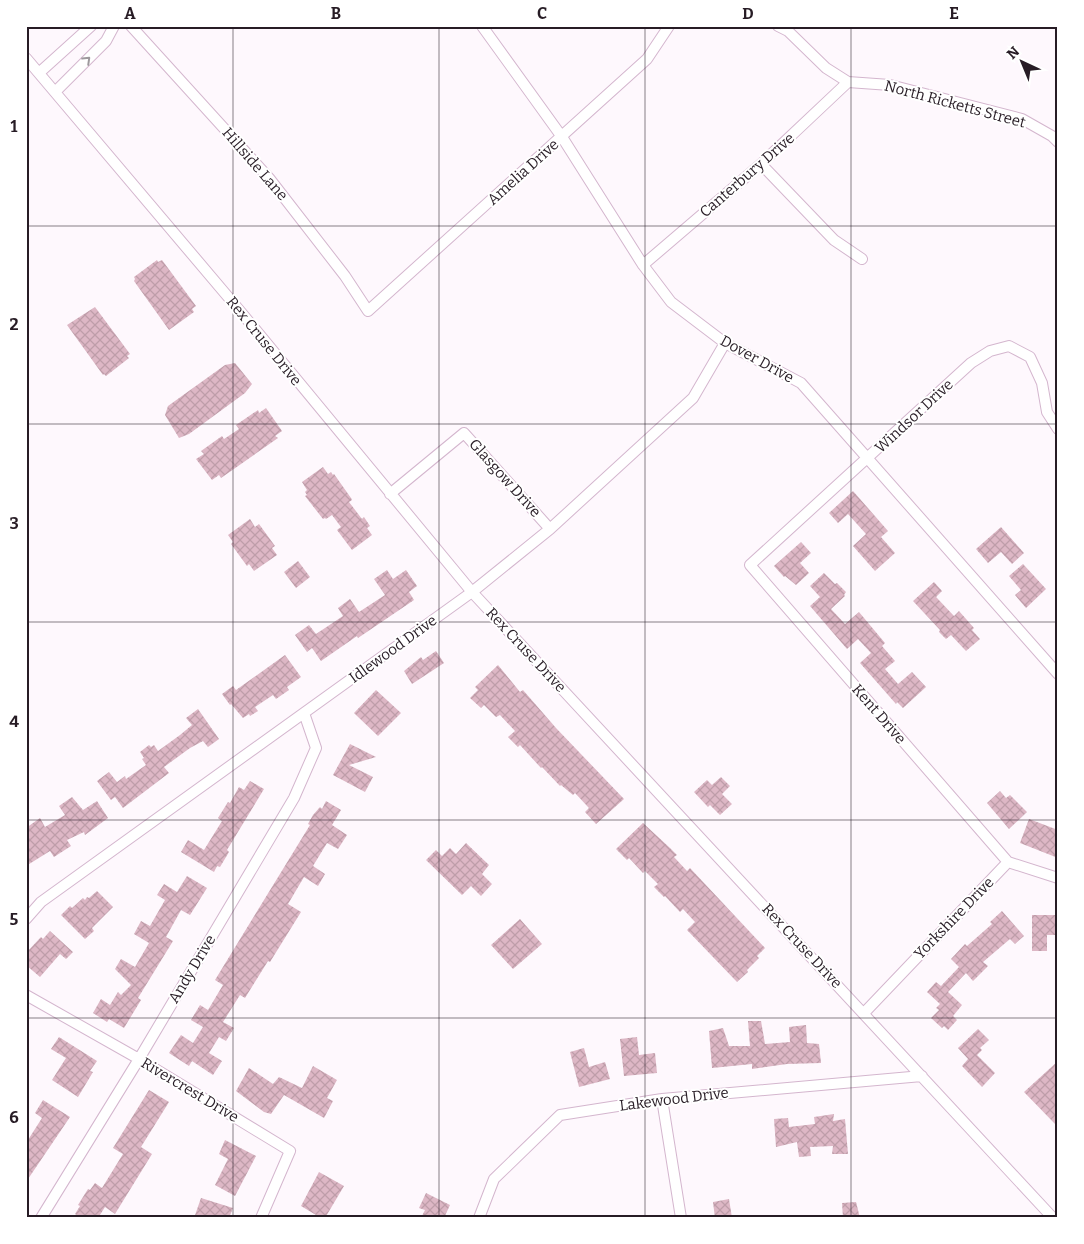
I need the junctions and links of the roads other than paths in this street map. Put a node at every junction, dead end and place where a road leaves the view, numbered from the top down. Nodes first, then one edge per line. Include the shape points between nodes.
1 (91, 26) edge
2 (114, 26) edge
3 (131, 26) edge
4 (482, 26) edge
5 (669, 26) edge
6 (778, 26) edge
7 (26, 58) edge
8 (40, 72) junction
9 (848, 82) junction
10 (56, 91) junction
11 (562, 137) junction
12 (1058, 142) edge
13 (761, 164) junction
14 (862, 259) dead end
15 (642, 265) junction
16 (368, 311) joint
17 (725, 342) junction
18 (1058, 429) edge
19 (868, 458) junction
20 (390, 494) junction
21 (550, 529) junction
22 (750, 565) joint
23 (472, 592) junction
24 (1058, 674) edge
25 (304, 713) junction
26 (1008, 862) junction
27 (1058, 878) edge
28 (26, 919) edge
29 (26, 995) edge
30 (864, 1013) junction
31 (139, 1059) junction
32 (922, 1076) junction
33 (662, 1099) junction
34 (41, 1218) edge
35 (261, 1218) edge
36 (479, 1218) edge
37 (681, 1218) edge
38 (1053, 1218) edge

1 - 8 street
10 -> 2 street via 106,41
3 - 16 street, Hillside Lane via 269,178
4 - 11 street, Dover Drive
5 - 11 street, Amelia Drive via 647,59
6 - 9 street, North Ricketts Street via 788,31 826,68
7 - 8 street, Rex Cruse Drive
8 - 10 street, Rex Cruse Drive
9 - 12 street, North Ricketts Street via 890,85 1022,119
9 - 13 street, Canterbury Drive
10 - 20 street, Rex Cruse Drive
11 - 15 street, Dover Drive
11 - 16 street, Amelia Drive
13 - 14 street via 834,240
13 - 15 street, Canterbury Drive
15 - 17 street, Dover Drive via 672,302
17 - 19 street, Dover Drive via 801,383
17 - 21 street, Idlewood Drive via 693,398
18 - 19 street, Windsor Drive via 1047,412 1042,383 1030,358 1009,346 990,351 971,363
19 - 22 street, Windsor Drive
19 - 24 street, Dover Drive
20 - 21 street, Glasgow Drive via 464,433
20 - 23 street, Rex Cruse Drive
21 - 23 street, Idlewood Drive
22 - 26 street, Kent Drive
23 - 25 street, Idlewood Drive
23 - 30 street, Rex Cruse Drive
25 - 28 street, Idlewood Drive via 41,902
25 - 31 street, Andy Drive via 316,748 294,798
26 - 27 street
26 - 30 street, Yorkshire Drive
29 - 31 street, Rivercrest Drive
30 - 32 street, Rex Cruse Drive
31 - 34 street, Andy Drive
31 - 35 street, Rivercrest Drive via 290,1151
32 - 33 street, Lakewood Drive
32 - 38 street, Rex Cruse Drive
33 - 36 street, Lakewood Drive via 560,1115 494,1179
33 - 37 street

